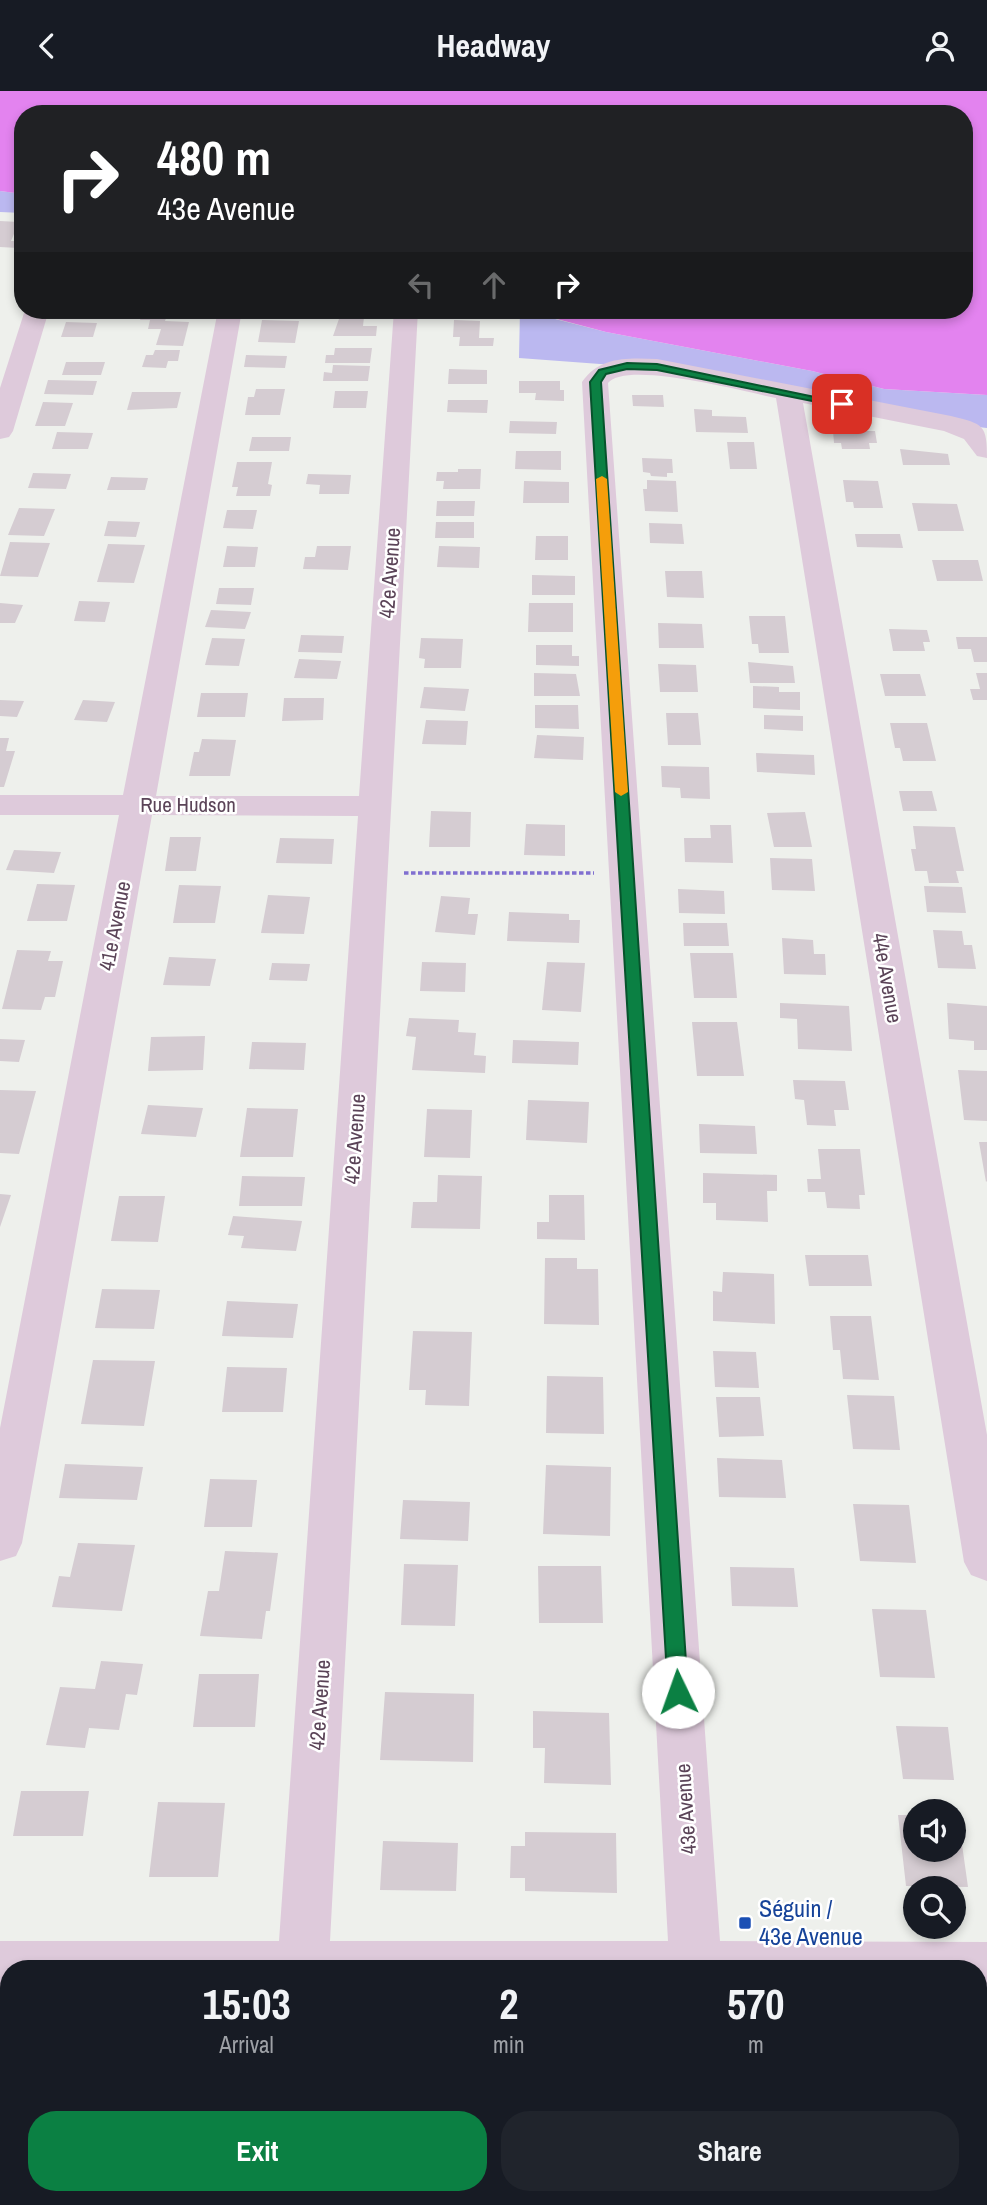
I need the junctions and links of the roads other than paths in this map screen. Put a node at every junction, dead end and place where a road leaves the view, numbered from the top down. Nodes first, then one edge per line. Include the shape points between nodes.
1 (34, 319) edge
2 (228, 319) edge
3 (405, 319) edge
4 (788, 393) junction
5 (0, 431) edge
6 (987, 450) edge
7 (0, 805) edge
8 (138, 805) junction
9 (375, 806) junction
10 (0, 1543) edge
11 (987, 1562) edge
12 (304, 1960) edge
13 (696, 1960) edge

1 - 5 street
2 - 8 street, 41e Avenue
3 - 9 street, 42e Avenue
4 - 6 street, 43e Avenue via 951,424 973,433
4 - 11 street, 44e Avenue
4 - 13 street, 43e Avenue via 657,367 627,366 603,372 595,382
7 - 8 street, Rue Hudson
8 - 9 street, Rue Hudson
8 - 10 street, 41e Avenue
9 - 12 street, 42e Avenue

